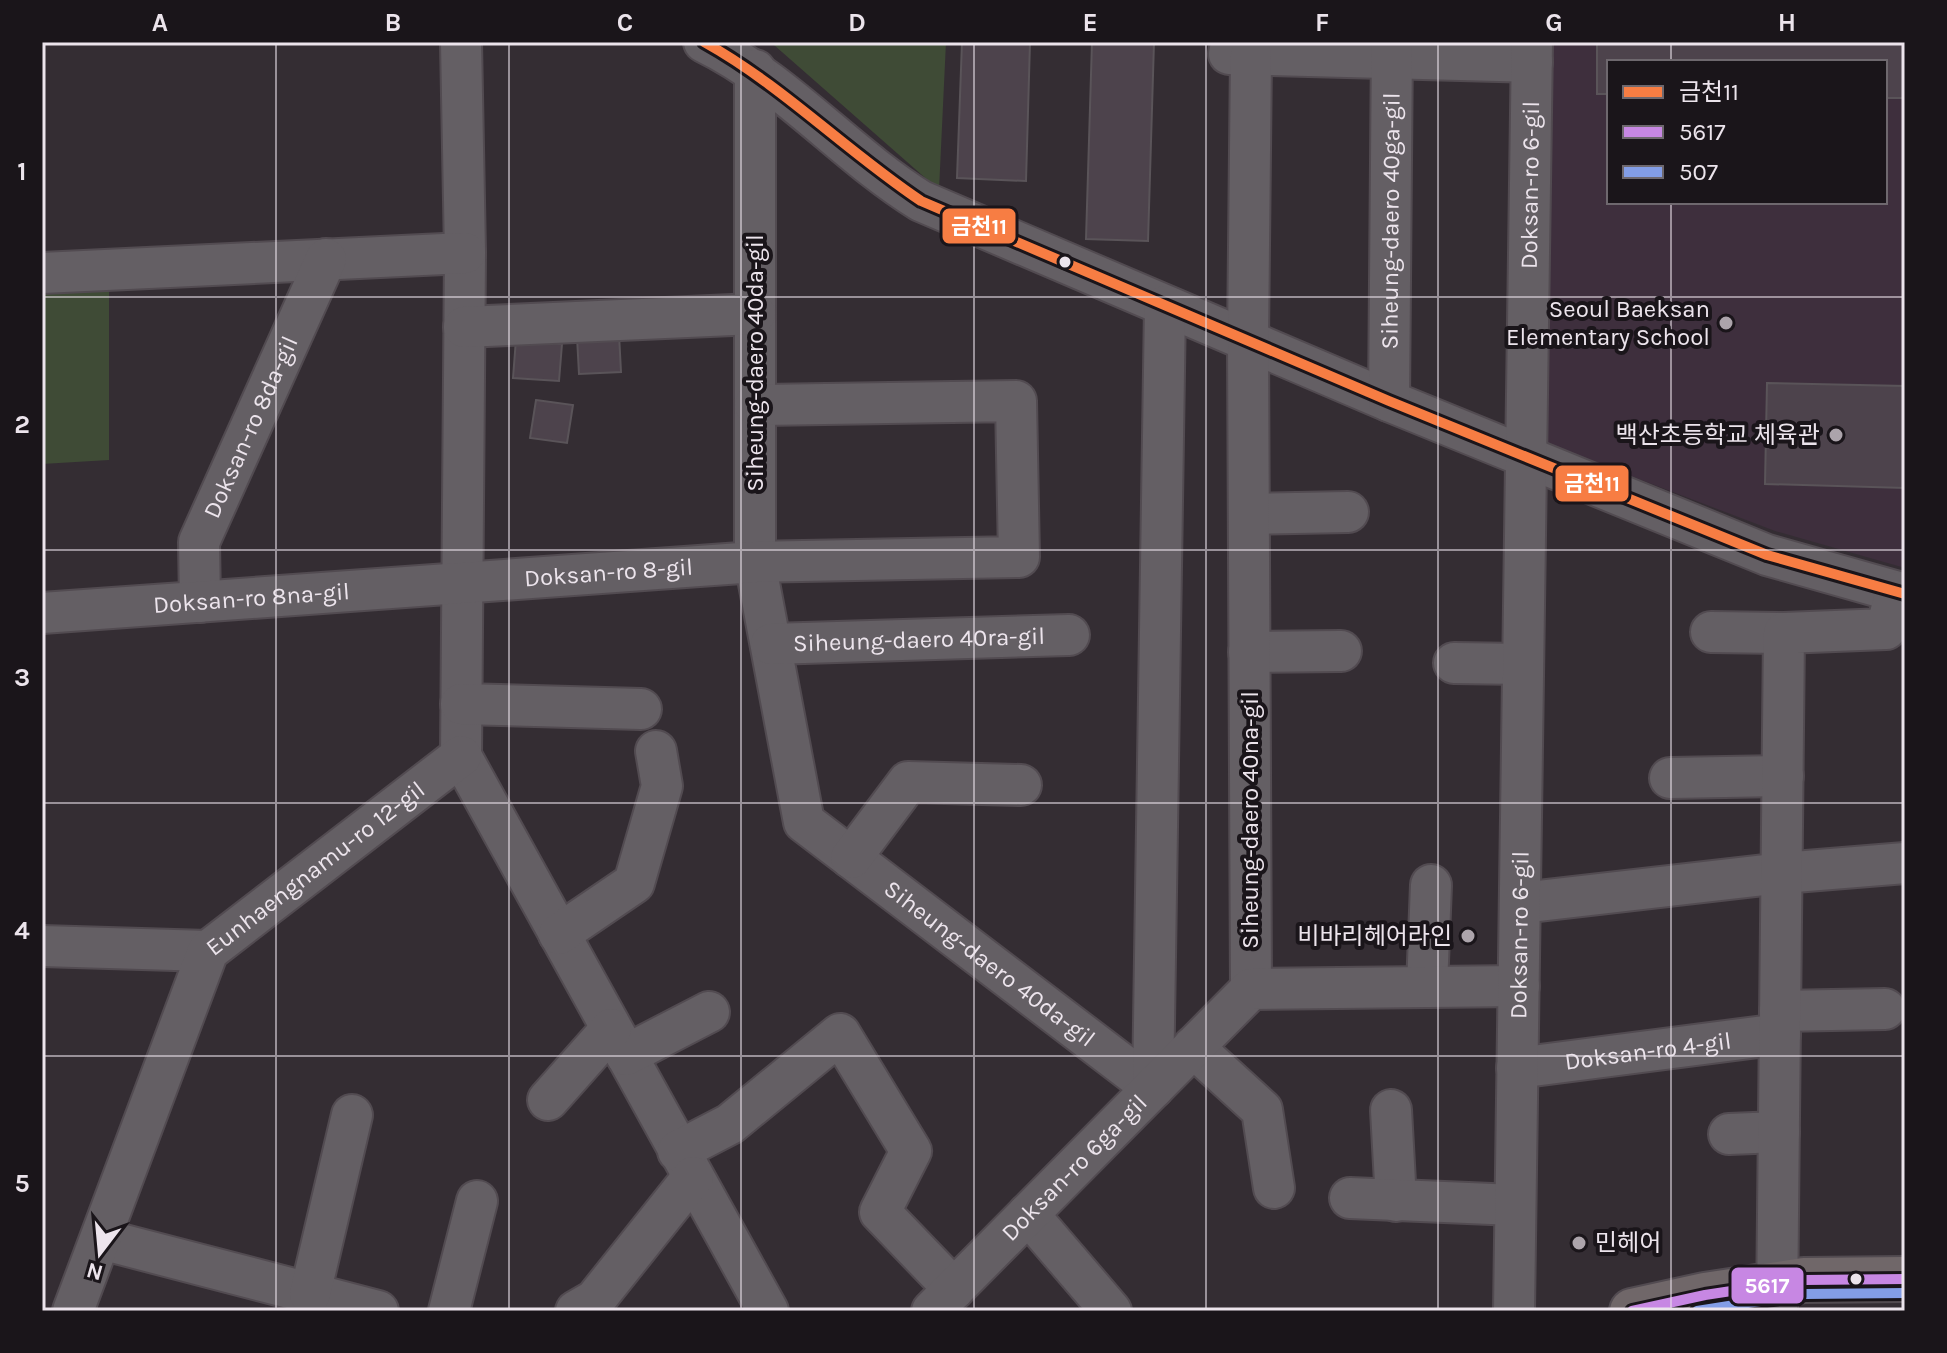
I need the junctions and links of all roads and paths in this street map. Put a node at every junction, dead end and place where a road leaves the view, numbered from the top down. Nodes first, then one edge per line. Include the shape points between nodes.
1 (461, 42) edge
2 (704, 42) edge
3 (1241, 48) edge
4 (1392, 50) edge
5 (1532, 52) edge
6 (755, 70) junction
7 (465, 253) junction
8 (326, 259) junction
9 (42, 273) edge
10 (1165, 306) junction
11 (755, 314) junction
12 (464, 327) junction
13 (1248, 341) junction
14 (1389, 401) junction
15 (755, 405) junction
16 (1526, 456) junction
17 (1348, 512) dead end
18 (1249, 514) junction
19 (755, 562) junction
20 (463, 584) junction
21 (1901, 593) edge
22 (200, 602) junction
23 (42, 613) edge
24 (1711, 632) dead end
25 (1784, 633) junction
26 (1069, 635) dead end
27 (771, 644) junction
28 (1341, 651) dead end
29 (1249, 652) junction
30 (1454, 663) dead end
31 (1523, 664) junction
32 (461, 704) junction
33 (641, 709) dead end
34 (656, 751) dead end
35 (461, 756) junction
36 (1783, 776) junction
37 (1670, 778) dead end
38 (1021, 785) dead end
39 (851, 858) junction
40 (1905, 863) edge
41 (1782, 873) junction
42 (1431, 885) dead end
43 (1520, 903) junction
44 (559, 934) junction
45 (42, 946) edge
46 (208, 951) junction
47 (1519, 986) junction
48 (1427, 987) junction
49 (1251, 989) junction
50 (1885, 1009) dead end
51 (709, 1012) dead end
52 (1780, 1023) junction
53 (618, 1042) junction
54 (1193, 1047) junction
55 (1517, 1068) junction
56 (1153, 1088) junction
57 (548, 1100) dead end
58 (1391, 1110) dead end
59 (352, 1115) dead end
60 (1779, 1132) junction
61 (1729, 1134) dead end
62 (686, 1164) junction
63 (1274, 1188) dead end
64 (1350, 1198) dead end
65 (477, 1201) dead end
66 (1396, 1201) junction
67 (1515, 1205) junction
68 (1028, 1214) junction
69 (101, 1239) junction
70 (1905, 1279) edge
71 (310, 1294) junction
72 (251, 1296) edge
73 (1777, 1298) edge
74 (943, 1300) edge
75 (73, 1311) edge
76 (378, 1311) edge
77 (449, 1311) edge
78 (576, 1311) edge
79 (768, 1311) edge
80 (1111, 1311) edge
81 (1514, 1311) edge
82 (1632, 1311) edge

1 - 7 street
2 - 6 street
3 - 4 street
3 - 13 street, Siheung-daero 40na-gil
4 - 5 street
4 - 14 street, Siheung-daero 40ga-gil
5 - 16 street, Doksan-ro 6-gil
6 - 10 street via 888,181 921,201
6 - 11 street, Siheung-daero 40da-gil
7 - 8 street
7 - 12 street
8 - 9 street
8 - 22 street, Doksan-ro 8da-gil via 199,542
10 - 13 street
10 - 56 street
11 - 12 street
11 - 15 street, Siheung-daero 40da-gil
12 - 20 street
13 - 14 street
13 - 18 street, Siheung-daero 40na-gil
14 - 16 street
15 - 19 street, Siheung-daero 40da-gil
15 - 19 street via 1016,401 1019,557
16 - 21 street via 1767,555
16 - 31 street, Doksan-ro 6-gil
17 - 18 street
18 - 29 street, Siheung-daero 40na-gil
19 - 20 street, Doksan-ro 8-gil
19 - 27 street, Siheung-daero 40da-gil
20 - 22 street, Doksan-ro 8na-gil
20 - 32 street
21 - 25 street via 1886,629
22 - 23 street, Doksan-ro 8na-gil
24 - 25 street
25 - 36 street
26 - 27 street, Siheung-daero 40ra-gil
27 - 39 street, Siheung-daero 40da-gil via 804,822
28 - 29 street
29 - 49 street, Siheung-daero 40na-gil
30 - 31 street
31 - 43 street, Doksan-ro 6-gil
32 - 33 street
32 - 35 street
34 - 44 street via 662,786 634,883
35 - 44 street
35 - 46 street, Eunhaengnamu-ro 12-gil
36 - 37 street
36 - 41 street
38 - 39 street via 908,782
39 - 56 street, Siheung-daero 40da-gil
40 - 41 street
41 - 43 street
41 - 52 street
42 - 48 street
43 - 47 street, Doksan-ro 6-gil
44 - 53 street
45 - 46 street
46 - 69 street, Eunhaengnamu-ro 12-gil
47 - 48 street
47 - 55 street, Doksan-ro 6-gil
48 - 49 street
49 - 54 street, Doksan-ro 6ga-gil
50 - 52 street, Doksan-ro 4-gil
51 - 53 street
52 - 55 street, Doksan-ro 4-gil
52 - 60 street
53 - 57 street
53 - 62 street
54 - 56 street, Doksan-ro 6ga-gil
54 - 63 street via 1262,1110
55 - 67 street, Doksan-ro 6-gil
56 - 68 street, Doksan-ro 6ga-gil
58 - 66 street
59 - 71 street
60 - 61 street
60 - 73 street
62 - 74 street, Doksan-ro 6ga-gil via 840,1034 911,1151 880,1212
62 - 78 street via 595,1300
62 - 79 street
64 - 66 street
65 - 77 street
66 - 67 street
67 - 81 street, Doksan-ro 6-gil
68 - 74 street, Doksan-ro 6ga-gil
68 - 80 street
69 - 72 street
69 - 75 street, Eunhaengnamu-ro 12-gil
70 - 73 main road via 1804,1280
71 - 72 street
71 - 76 street
73 - 82 main road via 1705,1295

